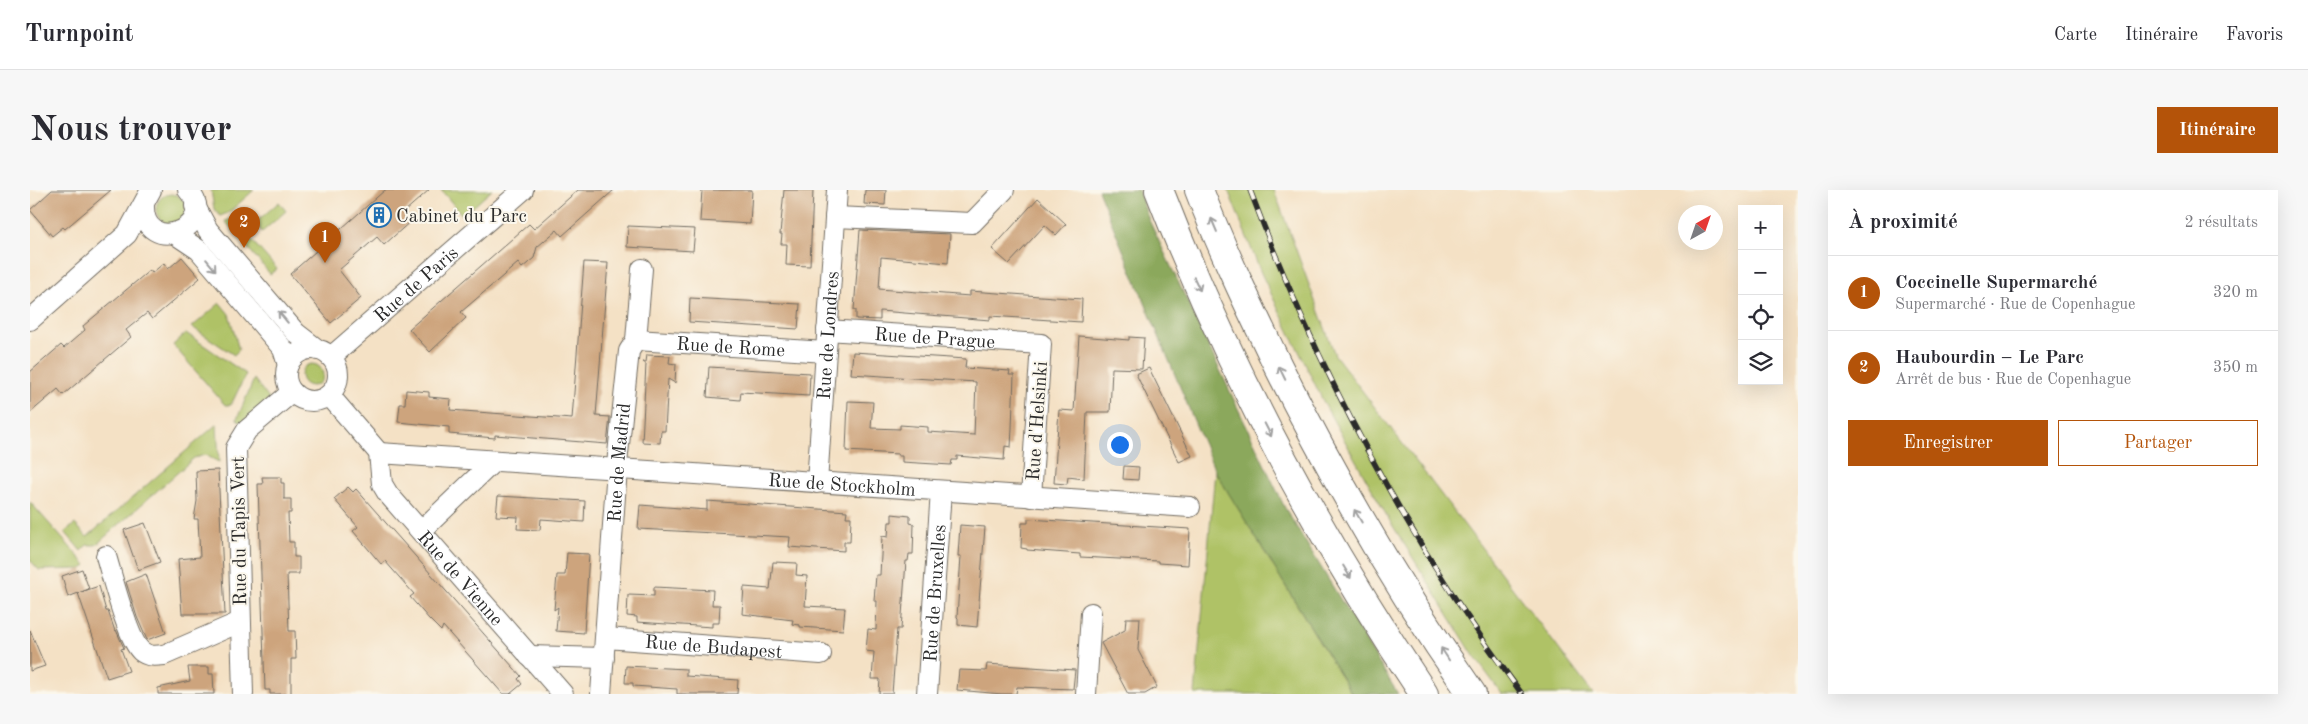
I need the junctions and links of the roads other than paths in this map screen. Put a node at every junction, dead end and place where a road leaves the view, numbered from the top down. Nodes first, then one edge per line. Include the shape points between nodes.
1 (523, 190) edge
2 (837, 190) edge
3 (1004, 190) edge
4 (1159, 190) edge
5 (1199, 190) edge
6 (147, 198) edge
7 (192, 198) edge
8 (835, 217) junction
9 (155, 230) junction
10 (126, 234) junction
11 (175, 234) junction
12 (642, 269) dead end
13 (30, 320) edge
14 (827, 330) junction
15 (636, 340) junction
16 (1041, 344) joint
17 (826, 352) junction
18 (324, 354) junction
19 (288, 365) junction
20 (292, 392) junction
21 (329, 395) junction
22 (379, 453) junction
23 (494, 461) junction
24 (617, 469) junction
25 (817, 483) junction
26 (941, 491) junction
27 (1031, 497) junction
28 (1190, 507) dead end
29 (421, 531) junction
30 (106, 556) dead end
31 (1092, 613) dead end
32 (240, 622) junction
33 (606, 638) junction
34 (821, 654) dead end
35 (529, 656) junction
36 (604, 658) junction
37 (554, 691) edge
38 (243, 694) edge
39 (601, 694) edge
40 (927, 694) edge
41 (1086, 694) edge
42 (1424, 694) edge
43 (1472, 694) edge

1 - 18 street, Rue de Paris
2 - 8 street, Rue de Londres
3 - 8 street via 972,223
4 -> 42 highway via 1208,306 1284,462 1356,588
43 -> 5 highway via 1378,549 1323,453 1253,313
6 - 9 street via 146,219
6 - 10 street
7 - 11 street via 192,222
18 -> 7 street via 296,333 212,234
8 - 14 street, Rue de Londres
9 - 10 street
9 - 11 street
10 - 13 street
11 -> 19 street via 199,250 283,349
12 - 15 street, Rue de Madrid
14 - 16 street, Rue de Prague
14 - 17 street, Rue de Londres
15 - 17 street, Rue de Rome
15 - 24 street, Rue de Madrid via 629,351
16 - 27 street, Rue d'Helsinki
17 - 25 street, Rue de Londres
18 - 19 street via 310,349 299,353
18 - 21 street via 337,368 336,387
19 - 20 street via 286,379
20 - 21 street via 308,402
20 - 32 street, Rue du Tapis Vert via 247,430 236,448
21 - 22 street
22 - 23 street, Rue de Stockholm
22 - 29 street, Rue de Vienne via 382,484
23 - 24 street, Rue de Stockholm
23 - 29 street
24 - 25 street, Rue de Stockholm
24 - 33 street, Rue de Madrid
25 - 26 street, Rue de Stockholm
26 - 27 street, Rue de Stockholm
26 - 40 street, Rue de Bruxelles
27 - 28 street, Rue de Stockholm
29 - 35 street, Rue de Vienne
30 - 32 street via 132,636 140,651 146,654 164,655
31 - 41 street
32 - 38 street, Rue du Tapis Vert
33 - 34 street, Rue de Budapest
33 - 36 street, Rue de Madrid
35 - 36 street
35 - 37 street, Rue de Vienne
36 - 39 street, Rue de Madrid

